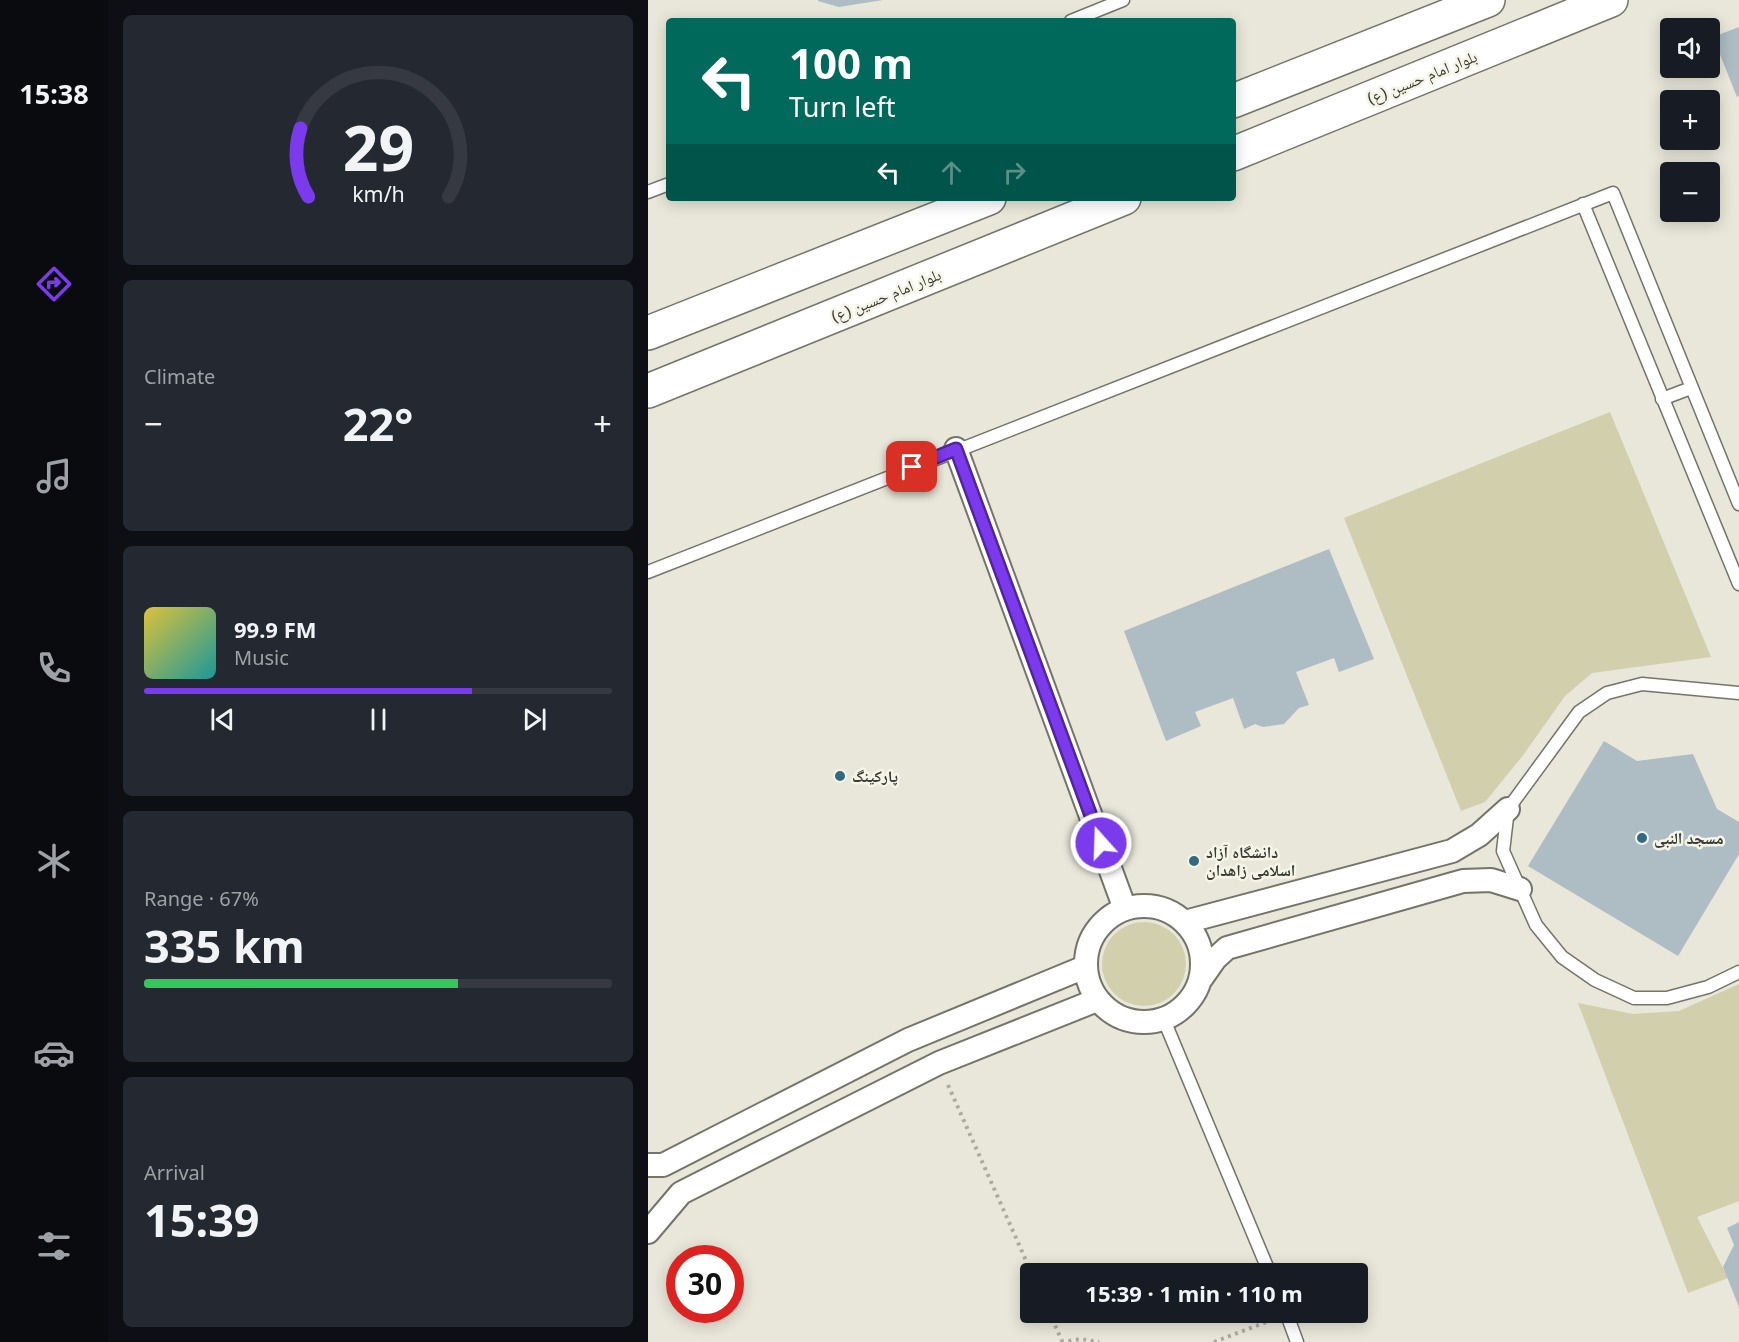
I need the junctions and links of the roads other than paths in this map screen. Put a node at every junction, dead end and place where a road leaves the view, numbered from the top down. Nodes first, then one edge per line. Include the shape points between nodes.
1 (1124, 0) edge
2 (1488, 0) edge
3 (1611, 0) edge
4 (1079, 18) edge
5 (1236, 100) edge
6 (1236, 153) edge
7 (666, 185) edge
8 (648, 192) edge
9 (981, 201) edge
10 (1117, 201) edge
11 (1583, 204) junction
12 (648, 333) edge
13 (1691, 388) junction
14 (648, 391) edge
15 (1662, 399) junction
16 (956, 449) junction
17 (1739, 504) edge
18 (648, 572) edge
19 (1739, 584) edge
20 (1739, 693) edge
21 (1508, 808) junction
22 (1520, 890) junction
23 (1125, 909) junction
24 (1185, 922) junction
25 (1085, 967) junction
26 (1739, 972) edge
27 (1201, 979) junction
28 (1097, 1000) junction
29 (1164, 1020) junction
30 (648, 1165) edge
31 (648, 1232) edge
32 (1265, 1263) edge
33 (1290, 1323) edge
34 (1297, 1342) edge

1 - 4 lane
2 - 5 main road
3 - 6 main road, بلوار امام حسین (ع)
7 - 8 lane
9 - 12 main road
10 - 14 main road, بلوار امام حسین (ع)
11 - 13 lane via 1614,194
11 - 15 lane
11 - 16 lane
13 - 15 lane
13 - 17 lane
15 - 19 lane
16 - 18 lane
16 - 23 street
20 - 21 lane via 1642,684 1607,693 1579,712
21 - 22 lane via 1503,851
21 - 24 street via 1479,835 1452,851
22 - 26 lane via 1536,925 1562,957 1595,980 1634,998 1667,998 1708,987
22 - 27 street via 1491,880 1463,881 1227,948
23 - 24 street via 1150,906 1167,910
23 - 25 street via 1107,918 1095,932 1087,949
24 - 27 street via 1201,948
25 - 28 street
25 - 30 street via 908,1040 663,1165
27 - 29 street via 1182,1009
28 - 29 street via 1108,1012 1123,1019 1140,1023
28 - 31 street via 939,1063 681,1193
29 - 32 lane
33 - 34 lane

